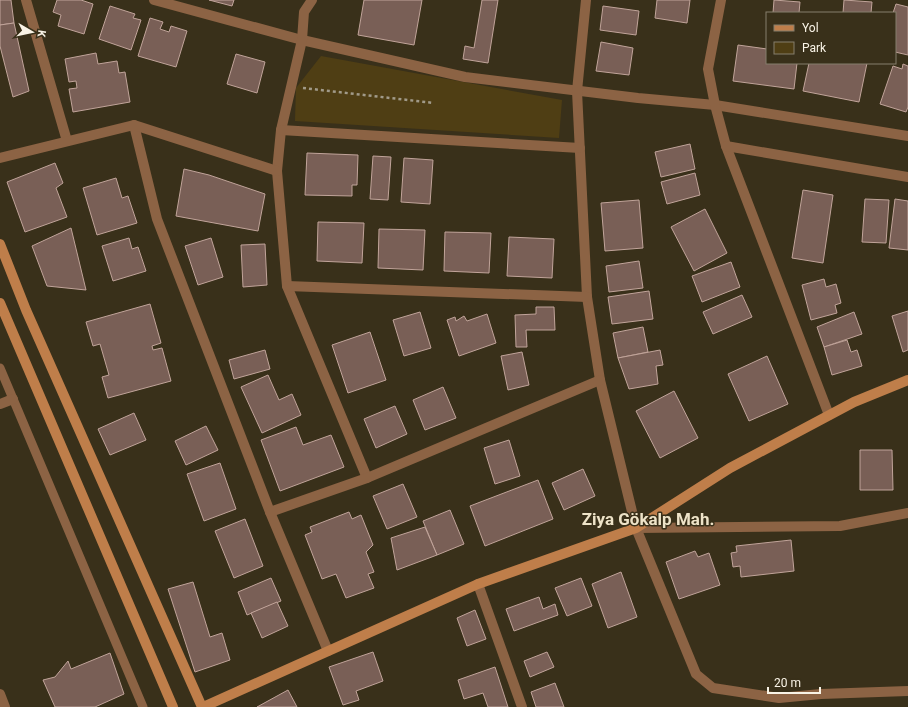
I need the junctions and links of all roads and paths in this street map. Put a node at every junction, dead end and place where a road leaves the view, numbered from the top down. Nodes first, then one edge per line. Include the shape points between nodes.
1 (26, 0) edge
2 (154, 0) edge
3 (312, 0) edge
4 (586, 0) edge
5 (721, 0) edge
6 (302, 40) junction
7 (291, 87) junction
8 (577, 91) junction
9 (434, 103) dead end
10 (715, 105) junction
11 (134, 125) junction
12 (281, 130) junction
13 (908, 136) edge
14 (67, 141) junction
15 (726, 146) junction
16 (580, 148) junction
17 (0, 158) edge
18 (277, 171) junction
19 (908, 177) edge
20 (0, 244) edge
21 (287, 286) junction
22 (587, 297) junction
23 (0, 303) edge
24 (2, 315) edge
25 (0, 368) edge
26 (600, 380) junction
27 (908, 380) edge
28 (13, 399) junction
29 (0, 404) edge
30 (829, 415) junction
31 (367, 478) junction
32 (270, 512) junction
33 (908, 514) edge
34 (636, 528) junction
35 (478, 584) junction
36 (328, 651) junction
37 (908, 691) edge
38 (0, 694) edge
39 (780, 703) edge
40 (6, 707) edge
41 (143, 707) edge
42 (173, 707) edge
43 (203, 707) edge
44 (522, 707) edge

1 - 14 street
2 - 6 street
3 - 6 street via 304,12
4 - 8 street
5 - 10 street via 708,69
6 - 7 street
6 - 8 street via 466,77
7 - 9 path
7 - 12 street
8 - 10 street
8 - 16 street
10 - 13 street
10 - 15 street
11 - 14 street
11 - 18 street
11 - 32 street via 157,219
12 - 16 street
12 - 18 street
14 - 17 street
15 - 19 street
15 - 30 street
16 - 22 street
18 - 21 street
20 - 43 main road via 26,310
21 - 22 street
21 - 31 street
22 - 26 street
23 - 24 main road
24 - 42 main road
25 - 28 lane
26 - 31 street
26 - 34 street
27 - 30 main road
28 - 29 street
28 - 41 lane
30 - 34 main road via 730,468
31 - 32 street
32 - 36 street
33 - 34 street via 840,526
34 - 35 main road
34 - 39 street via 696,674 713,688
35 - 36 main road
35 - 44 street
36 - 43 main road
37 - 39 street via 821,694
38 - 40 street

